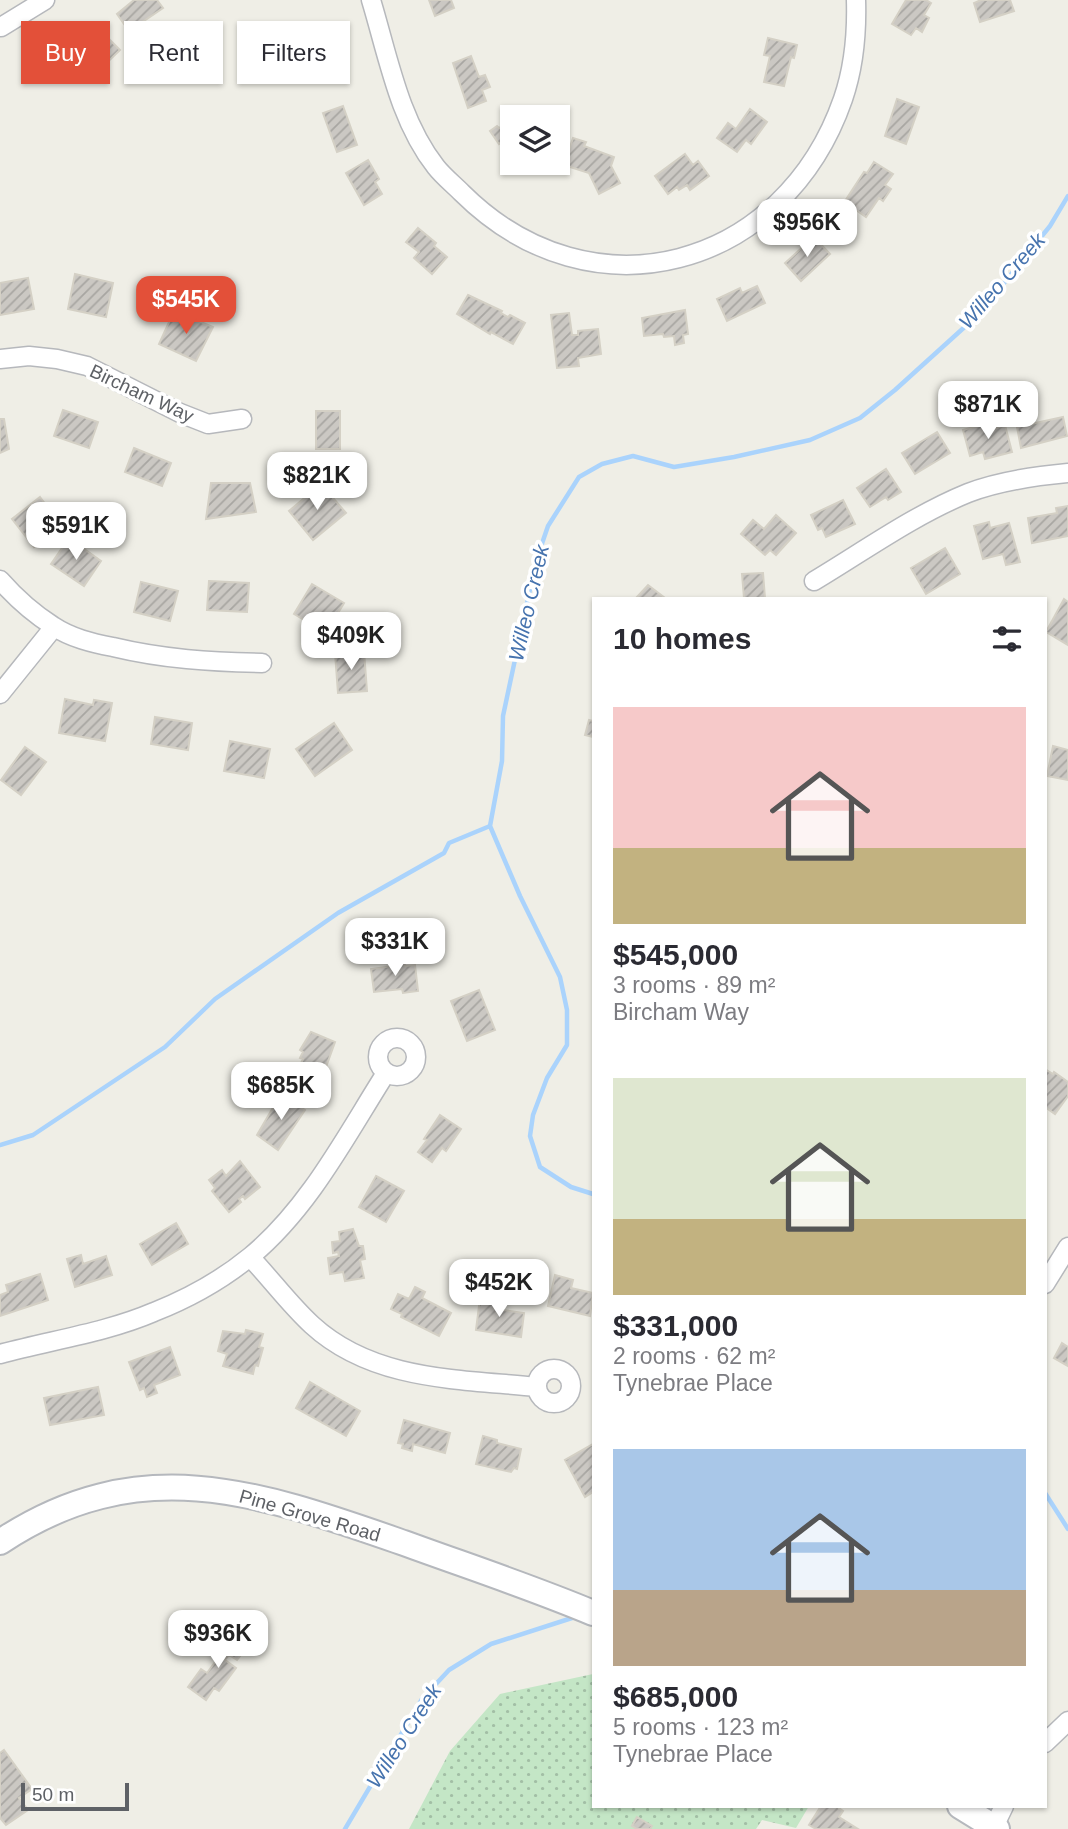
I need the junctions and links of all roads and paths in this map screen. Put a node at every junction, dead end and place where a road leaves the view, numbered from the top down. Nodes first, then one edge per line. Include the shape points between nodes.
1 (46, 0) edge
2 (371, 0) edge
3 (856, 0) edge
4 (1, 27) edge
5 (0, 359) edge
6 (242, 419) dead end
7 (1068, 473) edge
8 (0, 580) edge
9 (814, 581) dead end
10 (54, 627) junction
11 (262, 663) dead end
12 (0, 694) edge
13 (386, 1073) dead end
14 (1068, 1247) edge
15 (250, 1256) junction
16 (1062, 1270) edge
17 (1047, 1282) edge
18 (0, 1354) edge
19 (537, 1387) dead end
20 (0, 1542) edge
21 (585, 1609) edge
22 (1068, 1721) edge
23 (1047, 1741) edge
24 (964, 1808) edge
25 (995, 1824) edge

1 - 4 street
2 - 3 street via 407,117 437,168 484,214 536,246 575,260 636,265 686,257 724,242 751,227 796,185 814,160 844,98 852,67
5 - 6 street, Bircham Way via 29,356 67,361 87,366 208,424
7 - 9 street via 970,492 929,511
8 - 10 street
10 - 11 street via 84,641 148,656
10 - 12 street
13 - 15 street via 307,1196
14 - 16 street
15 - 18 street via 206,1286 155,1312
15 - 19 street via 312,1325 365,1360 421,1376
16 - 17 street
20 - 21 main road, Pine Grove Road via 63,1507 96,1497 164,1486 235,1492 277,1501
22 - 23 street
24 - 25 main road

